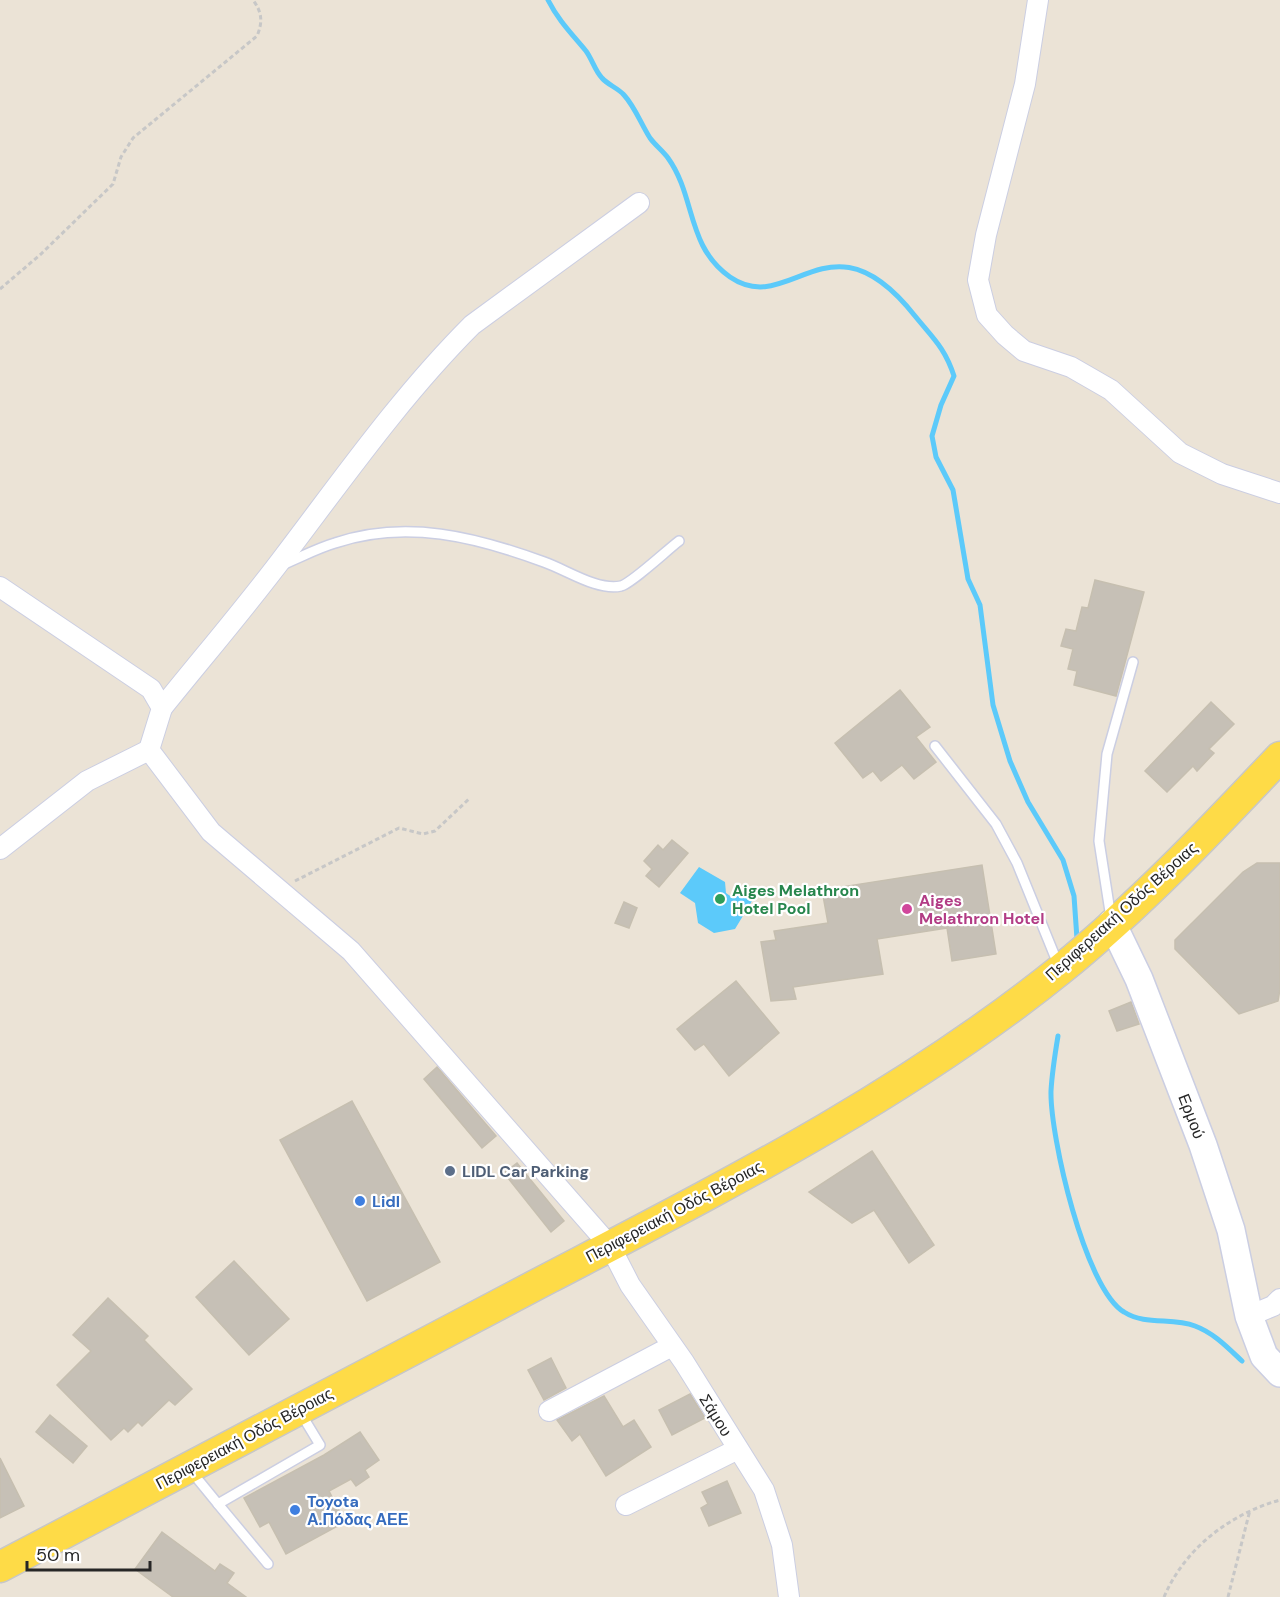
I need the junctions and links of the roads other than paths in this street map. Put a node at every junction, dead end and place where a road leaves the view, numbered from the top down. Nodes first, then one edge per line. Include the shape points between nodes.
1 (1038, 0) edge
2 (639, 203) dead end
3 (1280, 493) edge
4 (678, 541) dead end
5 (274, 568) junction
6 (0, 586) edge
7 (1133, 662) dead end
8 (162, 708) junction
9 (935, 746) dead end
10 (149, 750) junction
11 (1280, 757) edge
12 (0, 849) edge
13 (1112, 923) junction
14 (1060, 969) junction
15 (610, 1246) junction
16 (1280, 1299) edge
17 (1250, 1316) junction
18 (672, 1346) junction
19 (1280, 1373) edge
20 (299, 1410) junction
21 (549, 1412) dead end
22 (738, 1449) junction
23 (189, 1468) junction
24 (218, 1504) junction
25 (626, 1505) dead end
26 (268, 1564) dead end
27 (0, 1567) edge
28 (789, 1597) edge

1 - 3 street via 1025,84 978,280 987,315 1024,351 1071,367 1111,390 1180,453 1222,474
2 - 5 street via 472,325 369,443
4 - 5 lane via 624,585 607,587 458,535 419,530 380,532 335,542
5 - 8 street
6 - 8 street via 151,689
7 - 13 lane via 1107,754 1099,841
8 - 10 street
9 - 14 lane via 996,824 1017,863
10 - 12 street via 87,781
10 - 15 street, Σάμου via 211,832 351,951
11 - 13 main road, Περιφερειακή Οδός Βέροιας
13 - 14 main road, Περιφερειακή Οδός Βέροιας
13 - 17 street, Ερμού via 1139,979 1203,1145 1231,1230
14 - 15 main road, Περιφερειακή Οδός Βέροιας via 957,1046 898,1084 713,1193
15 - 18 street, Σάμου via 630,1285
15 - 20 main road, Περιφερειακή Οδός Βέροιας
16 - 17 street
17 - 19 street, Ερμού via 1264,1356
18 - 21 street
18 - 22 street, Σάμου
20 - 23 main road, Περιφερειακή Οδός Βέροιας
20 - 24 lane via 320,1445
22 - 25 street
22 - 28 street, Σάμου via 764,1490 782,1545
23 - 24 lane
23 - 27 main road, Περιφερειακή Οδός Βέροιας
24 - 26 lane

